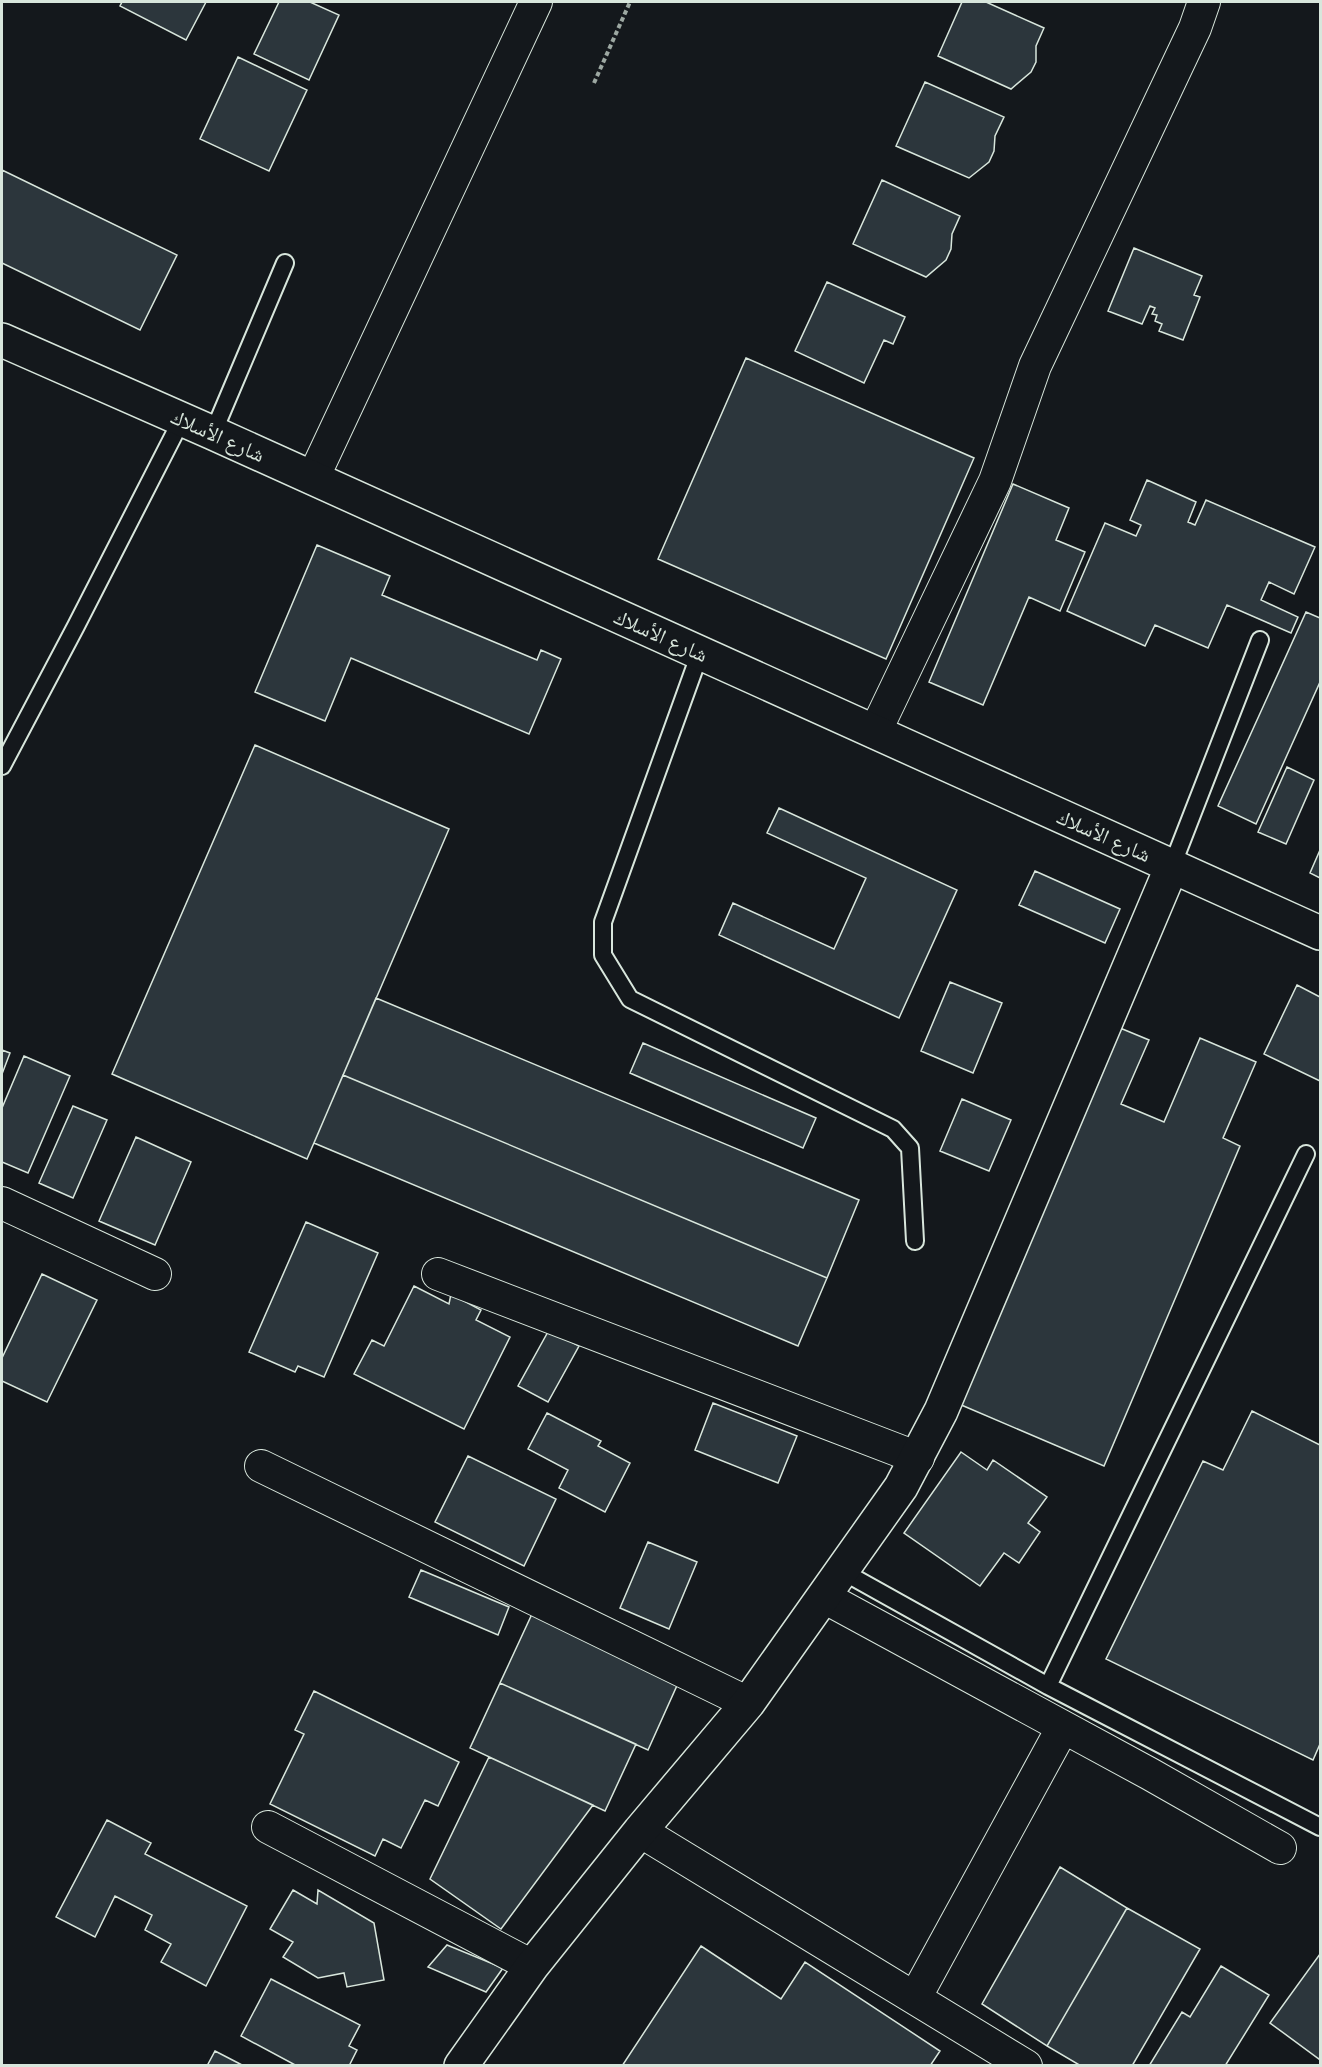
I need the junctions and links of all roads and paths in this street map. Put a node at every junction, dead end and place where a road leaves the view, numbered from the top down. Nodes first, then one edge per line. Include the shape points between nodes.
1 (536, 2) edge
2 (630, 2) edge
3 (1204, 2) edge
4 (594, 83) dead end
5 (285, 262) dead end
6 (2, 340) edge
7 (182, 420) junction
8 (213, 433) junction
9 (313, 478) junction
10 (1260, 640) dead end
11 (700, 653) junction
12 (875, 732) junction
13 (2, 766) edge
14 (1172, 866) junction
15 (1320, 933) edge
16 (1306, 1154) dead end
17 (2, 1203) edge
18 (915, 1241) dead end
19 (155, 1274) dead end
20 (438, 1274) dead end
21 (918, 1458) junction
22 (261, 1466) dead end
23 (833, 1584) junction
24 (1048, 1686) junction
25 (748, 1703) junction
26 (1063, 1727) junction
27 (268, 1827) dead end
28 (1320, 1827) edge
29 (640, 1831) junction
30 (1280, 1848) dead end
31 (532, 1966) junction
32 (915, 1998) junction
33 (461, 2066) edge
34 (1026, 2066) edge

1 - 9 street
2 - 4 path
3 - 12 street via 1035,366 995,481
5 - 8 lane
6 - 7 street, شارع الأسلاك
7 - 8 street, شارع الأسلاك
7 - 13 lane
8 - 9 street, شارع الأسلاك
9 - 11 street, شارع الأسلاك
10 - 14 lane
11 - 12 street, شارع الأسلاك
11 - 18 lane via 603,922 603,955 630,999 893,1129 910,1148
12 - 14 street, شارع الأسلاك
14 - 15 street, شارع الأسلاك
14 - 21 street
16 - 24 lane
17 - 19 street
20 - 21 street
21 - 23 street
22 - 25 street
23 - 24 lane
23 - 25 street
23 - 26 street
24 - 28 lane
25 - 29 street
26 - 30 street
26 - 32 street
27 - 31 street
29 - 31 street
29 - 32 street
31 - 33 street
32 - 34 street

